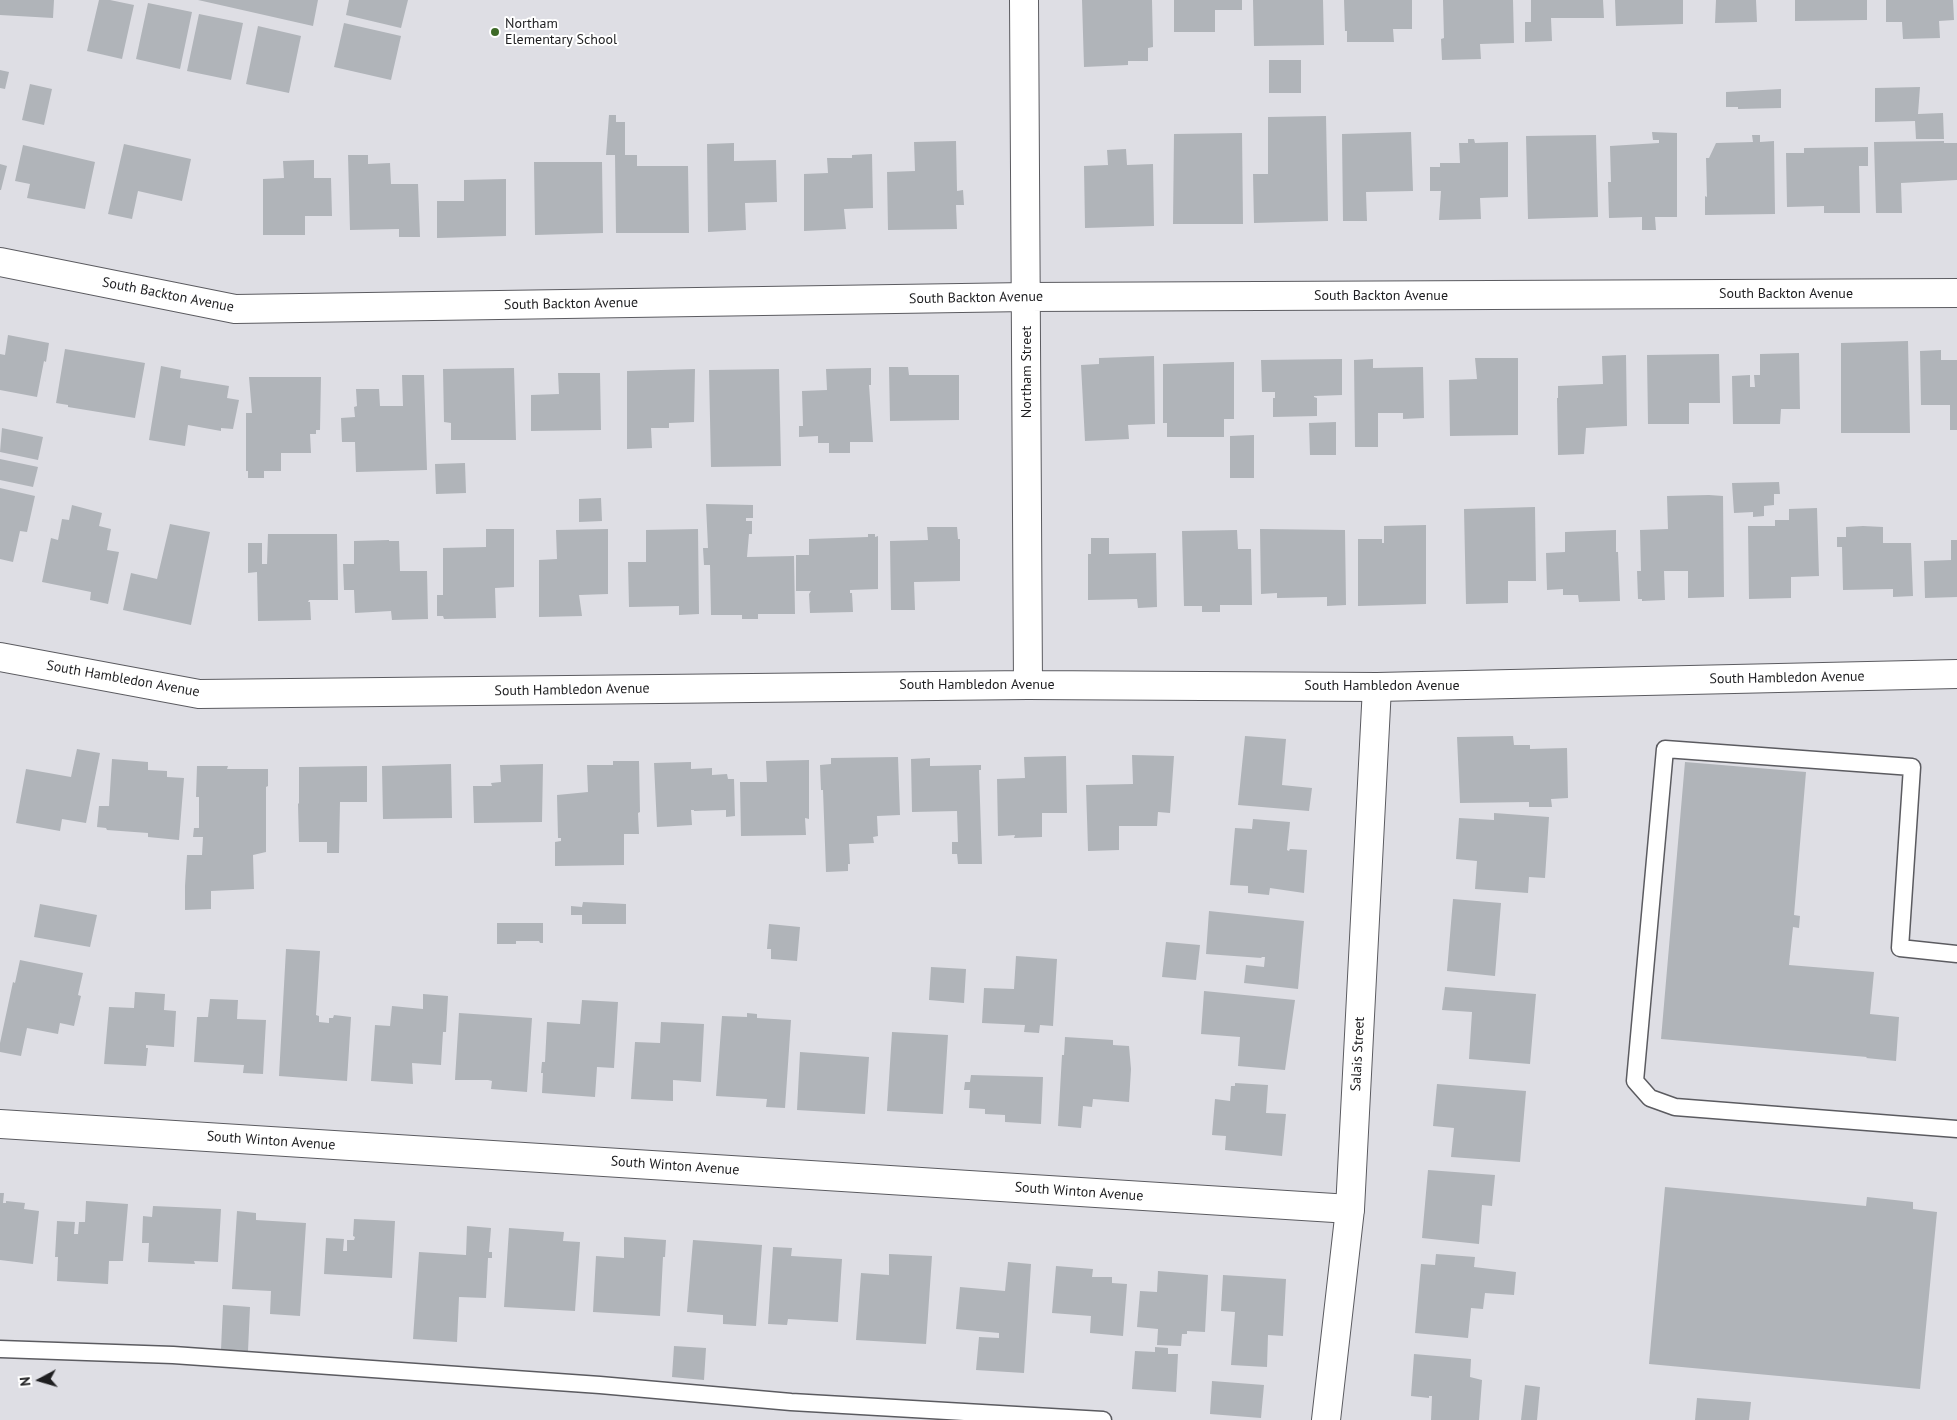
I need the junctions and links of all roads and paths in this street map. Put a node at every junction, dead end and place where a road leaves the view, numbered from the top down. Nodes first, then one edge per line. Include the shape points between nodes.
1 (1024, 0) edge
2 (0, 262) edge
3 (1957, 293) edge
4 (1027, 297) junction
5 (0, 657) edge
6 (1957, 674) edge
7 (1028, 685) junction
8 (1377, 687) junction
9 (1957, 954) edge
10 (0, 1124) edge
11 (1957, 1129) edge
12 (1350, 1209) junction
13 (0, 1349) edge
14 (1103, 1420) edge
15 (1326, 1420) edge

1 - 4 street, Northam Street
2 - 4 street, South Backton Avenue via 234,309
3 - 4 street, South Backton Avenue
4 - 7 street, Northam Street
5 - 7 street, South Hambledon Avenue via 198,694
6 - 8 street, South Hambledon Avenue
7 - 8 street, South Hambledon Avenue
8 - 12 street, Salais Street
9 - 11 lane via 1900,948 1912,767 1666,749 1635,1081 1650,1098 1675,1108
10 - 12 street, South Winton Avenue
12 - 15 street, Salais Street
13 - 14 lane via 173,1355 791,1402

